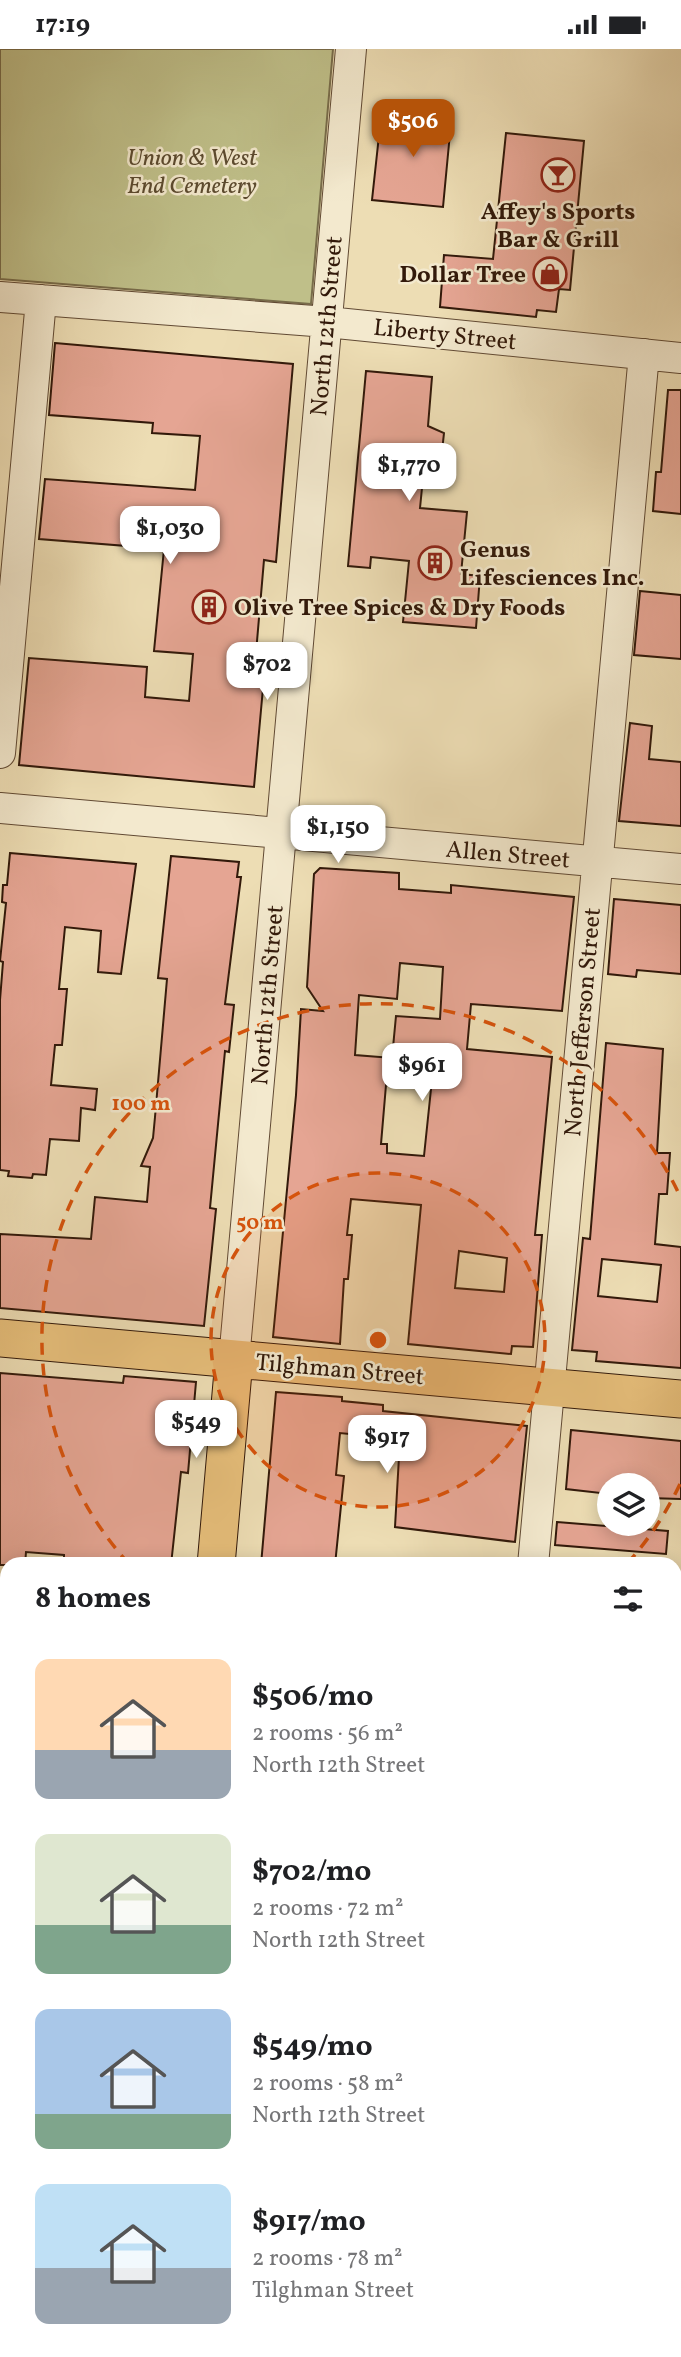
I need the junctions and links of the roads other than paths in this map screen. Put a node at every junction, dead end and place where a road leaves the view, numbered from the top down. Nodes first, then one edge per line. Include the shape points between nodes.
1 (351, 49) edge
2 (0, 297) edge
3 (41, 300) junction
4 (327, 322) junction
5 (644, 354) junction
6 (681, 358) edge
7 (0, 753) edge
8 (0, 808) edge
9 (281, 835) junction
10 (597, 862) junction
11 (681, 869) edge
12 (0, 1338) edge
13 (234, 1360) junction
14 (550, 1387) junction
15 (681, 1399) edge
16 (217, 1557) edge
17 (534, 1557) edge

1 - 4 street, North 12th Street
2 - 3 street, Liberty Street
3 - 4 street, Liberty Street
3 - 7 street
4 - 5 street, Liberty Street
4 - 9 street, North 12th Street
5 - 6 street, Liberty Street
5 - 10 street, North Jefferson Street
8 - 9 street, Allen Street
9 - 10 street, Allen Street
9 - 13 street, North 12th Street
10 - 11 street, Allen Street
10 - 14 street, North Jefferson Street
12 - 13 main road, Tilghman Street
13 - 14 main road, Tilghman Street
13 - 16 main road, North 12th Street
14 - 15 main road, Tilghman Street
14 - 17 street, North Jefferson Street

